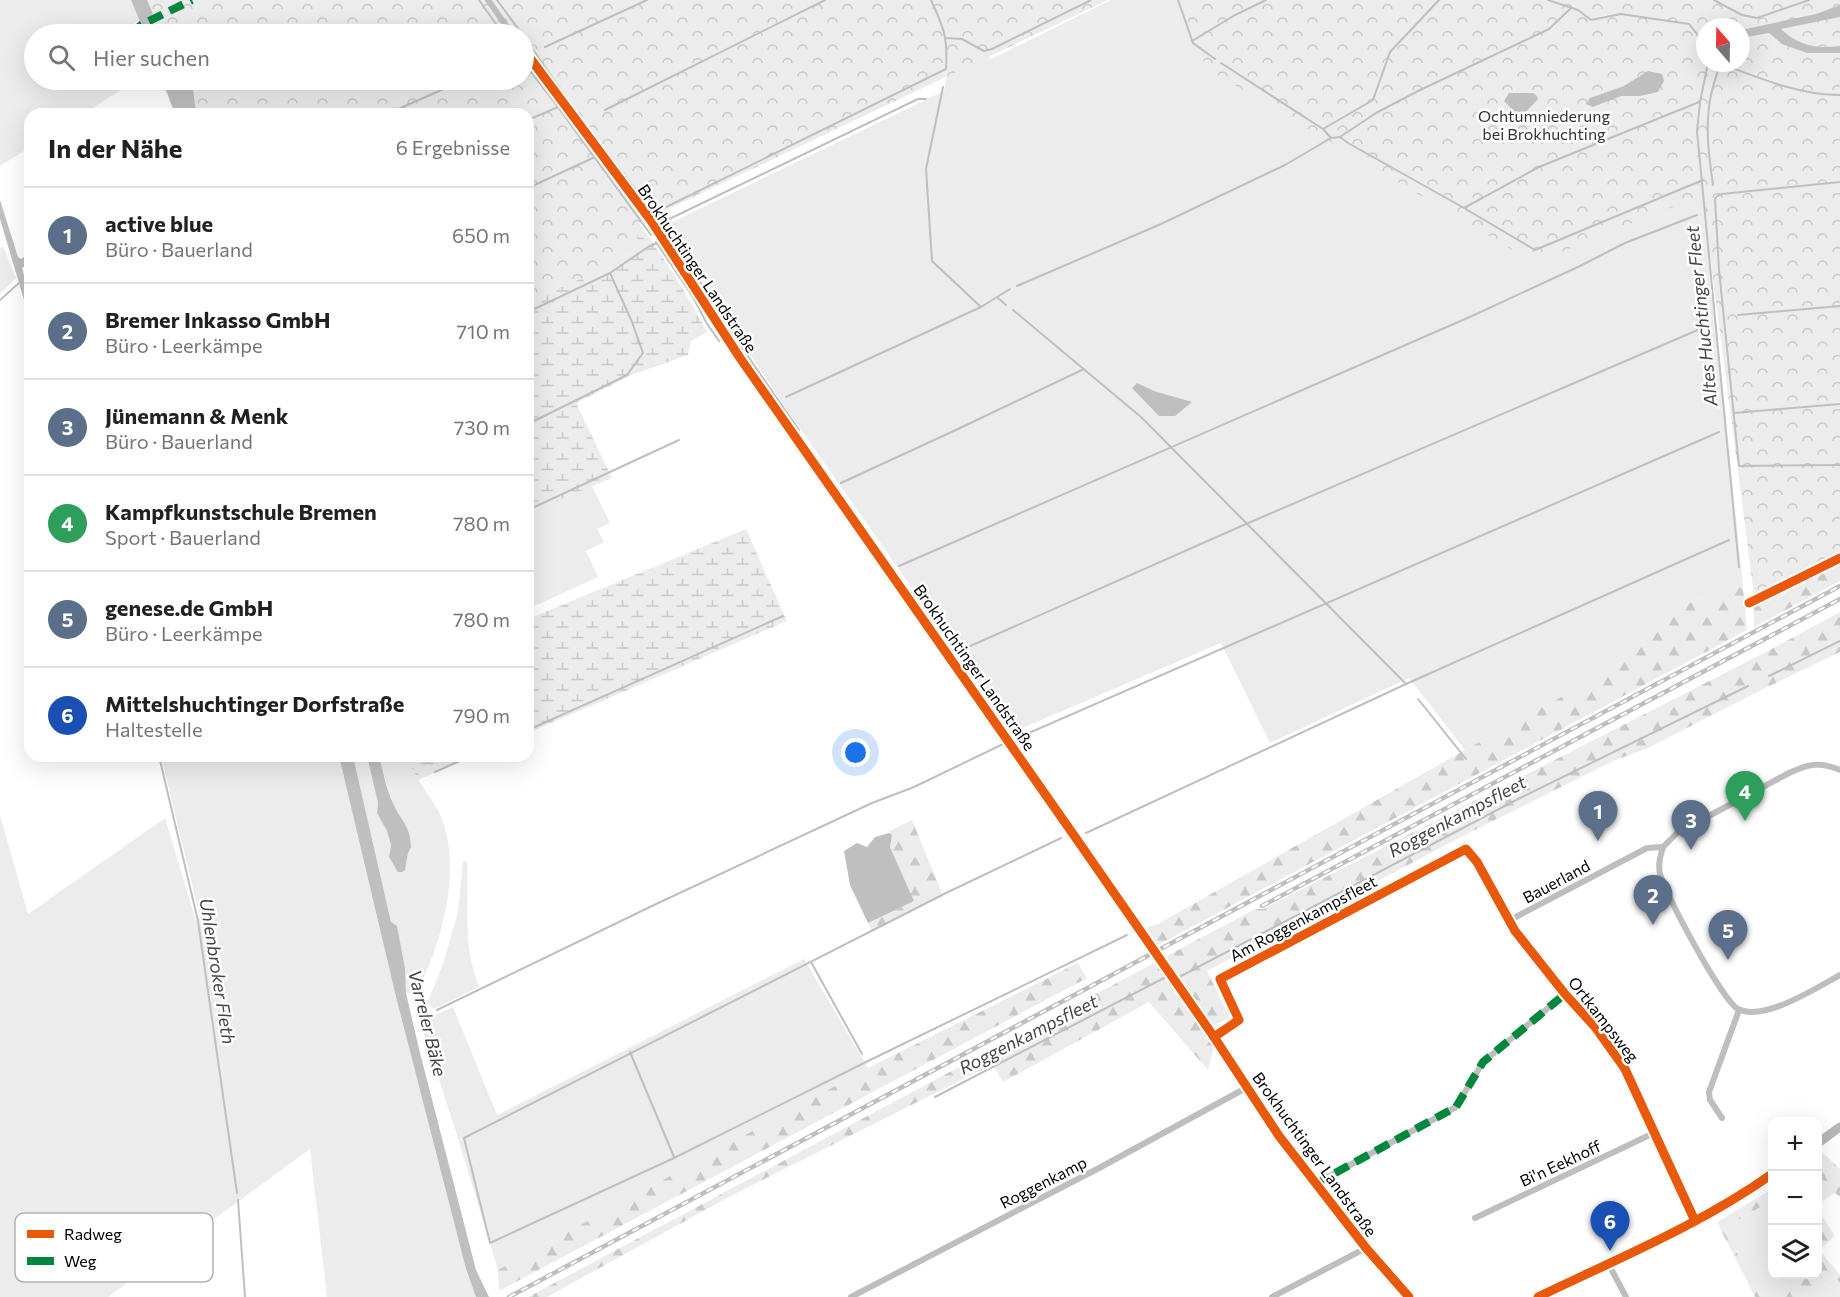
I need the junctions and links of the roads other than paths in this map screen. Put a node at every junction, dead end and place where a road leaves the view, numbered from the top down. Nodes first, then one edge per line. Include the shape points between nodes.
1 (488, 0) edge
2 (505, 24) edge
3 (534, 63) edge
4 (1840, 770) edge
5 (1663, 847) junction
6 (1466, 849) joint
7 (1508, 921) junction
8 (1840, 975) edge
9 (1565, 994) junction
10 (1739, 1010) junction
11 (1214, 1037) junction
12 (1246, 1088) junction
13 (1722, 1118) dead end
14 (1840, 1127) edge
15 (1656, 1132) junction
16 (1822, 1140) edge
17 (1768, 1177) edge
18 (1315, 1184) junction
19 (1475, 1218) dead end
20 (1695, 1221) junction
21 (1366, 1248) junction
22 (1608, 1263) junction
23 (851, 1297) edge
24 (1272, 1297) edge
25 (1409, 1297) edge
26 (1538, 1297) edge
27 (1626, 1297) edge

1 - 2 street
3 - 11 street, Brokhuchtinger Landstraße via 652,222 740,358
4 - 5 street, Bauerland via 1823,763 1801,767 1677,833
5 - 7 street, Bauerland via 1647,848
5 - 10 street via 1659,861 1665,888 1716,982
6 - 7 street, Ortkampsweg
6 - 11 street, Am Roggenkampsfleet via 1220,979 1239,1020
7 - 9 street, Ortkampsweg
8 - 10 street via 1772,1010
9 - 15 street, Ortkampsweg via 1625,1069
9 - 18 street via 1483,1062 1456,1107
10 - 13 street via 1709,1092
11 - 12 street, Brokhuchtinger Landstraße
12 - 18 street, Brokhuchtinger Landstraße
12 - 23 street, Roggenkamp
14 - 16 main road
15 - 19 street, Bi'n Eekhoff
15 - 20 street, Ortkampsweg
17 - 20 main road
18 - 21 street, Brokhuchtinger Landstraße
20 - 22 main road
21 - 24 street
21 - 25 street, Brokhuchtinger Landstraße
22 - 26 main road
22 - 27 street

